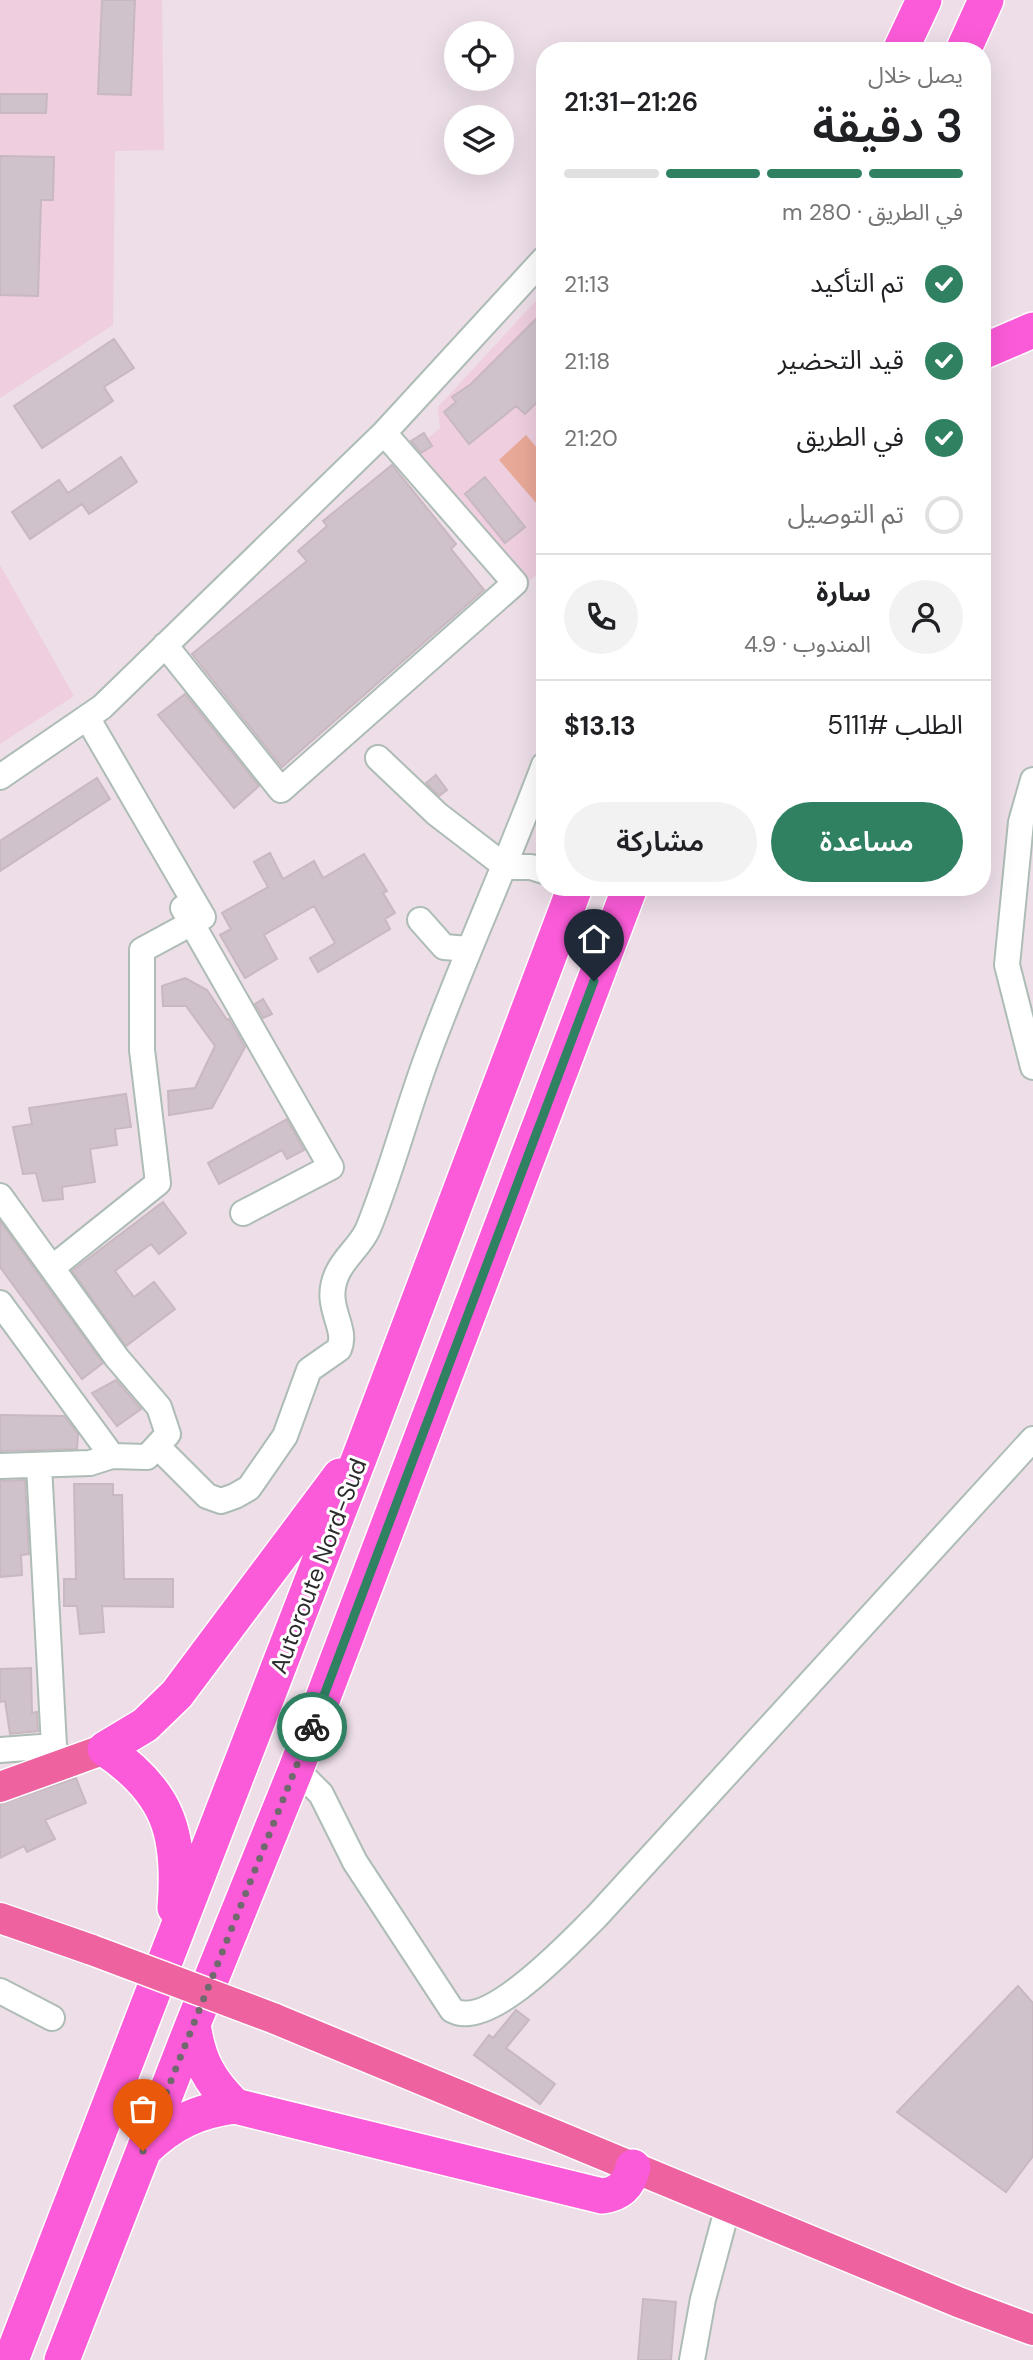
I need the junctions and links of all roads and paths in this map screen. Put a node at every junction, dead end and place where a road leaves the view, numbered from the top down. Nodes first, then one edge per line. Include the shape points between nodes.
1 (899, 0) edge
2 (924, 0) edge
3 (986, 0) edge
4 (887, 42) edge
5 (904, 42) edge
6 (966, 42) edge
7 (536, 268) edge
8 (1033, 330) edge
9 (991, 348) edge
10 (384, 433) junction
11 (165, 645) junction
12 (82, 723) junction
13 (378, 758) dead end
14 (0, 777) edge
15 (1033, 780) edge
16 (536, 786) edge
17 (506, 867) junction
18 (536, 869) edge
19 (572, 896) edge
20 (627, 896) edge
21 (420, 920) dead end
22 (191, 922) junction
23 (469, 949) junction
24 (1033, 1067) edge
25 (0, 1196) edge
26 (243, 1213) dead end
27 (53, 1267) junction
28 (0, 1303) edge
29 (1033, 1439) edge
30 (159, 1448) junction
31 (112, 1456) junction
32 (360, 1456) junction
33 (39, 1465) junction
34 (0, 1466) edge
35 (105, 1749) junction
36 (0, 1751) edge
37 (58, 1756) junction
38 (296, 1769) junction
39 (0, 1787) edge
40 (0, 1918) edge
41 (172, 1943) junction
42 (0, 1991) edge
43 (52, 2018) dead end
44 (192, 2024) junction
45 (235, 2106) junction
46 (143, 2151) junction
47 (633, 2167) junction
48 (728, 2206) junction
49 (1033, 2330) edge
50 (11, 2360) edge
51 (62, 2360) edge
52 (692, 2360) edge

1 - 4 highway
2 - 5 highway
3 - 6 highway
7 - 10 street
8 - 9 highway
10 - 11 street
10 - 11 street via 515,583 281,790
11 - 12 street
12 - 14 street
12 - 22 street via 203,917
13 - 17 street via 437,814
15 - 24 street via 1021,822 1007,965
16 - 17 street
17 - 18 street
17 - 23 street
19 - 32 highway, Autoroute Nord-Sud
20 - 38 highway, Autoroute Nord-Sud
21 - 23 street via 444,947
22 - 26 street via 331,1167
22 - 27 street via 142,950 142,1050 158,1183
23 - 30 street via 367,1231 337,1273 330,1301 341,1335 339,1349 309,1370 285,1436 249,1488 221,1501 207,1496
25 - 27 street
27 - 30 street via 117,1358 159,1408 168,1434
28 - 31 street
29 - 38 street via 596,1917 524,1987 489,2006 472,2012 452,2010 355,1862 321,1794
30 - 31 street via 147,1457
31 - 33 street via 90,1463
32 - 35 highway via 177,1694 145,1725
32 - 41 highway, Autoroute Nord-Sud
33 - 34 street
33 - 37 street
35 - 37 main road
35 - 41 highway via 148,1784 173,1835 177,1860
36 - 37 street
37 - 39 main road
38 - 44 highway, Autoroute Nord-Sud
40 - 47 main road, bridge via 273,2018
41 - 50 highway, Autoroute Nord-Sud
42 - 43 street
44 - 45 highway via 205,2071
44 - 46 highway, Autoroute Nord-Sud
45 - 46 highway via 183,2119
45 - 47 highway via 602,2196 620,2191
46 - 51 highway, Autoroute Nord-Sud
47 - 48 main road
48 - 49 main road
48 - 52 street

